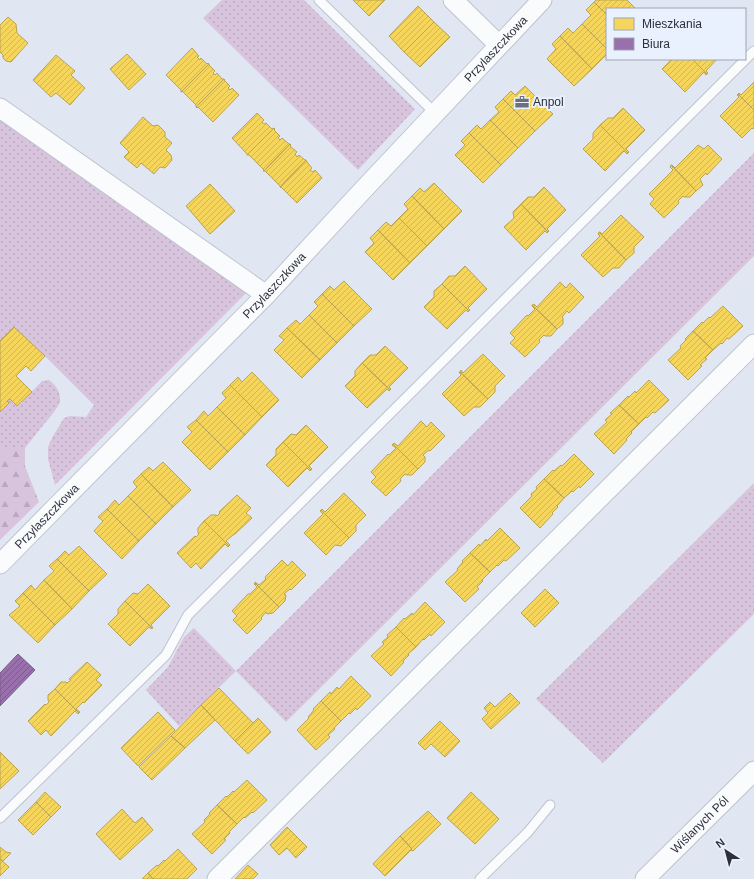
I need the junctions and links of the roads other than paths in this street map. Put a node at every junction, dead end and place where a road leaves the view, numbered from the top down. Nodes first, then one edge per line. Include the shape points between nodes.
1 (319, 0) edge
2 (453, 0) edge
3 (542, 0) edge
4 (499, 46) junction
5 (754, 51) edge
6 (746, 59) edge
7 (745, 60) edge
8 (0, 108) edge
9 (435, 113) junction
10 (266, 294) junction
11 (754, 344) edge
12 (0, 564) edge
13 (754, 771) edge
14 (550, 805) dead end
15 (0, 818) edge
16 (217, 879) edge
17 (480, 879) edge
18 (645, 879) edge

1 - 9 lane
2 - 4 street
3 - 4 street, Przylaszczkowa
4 - 9 street, Przylaszczkowa
5 - 6 lane
7 - 15 lane via 188,615 166,654
8 - 10 street
9 - 10 street, Przylaszczkowa
10 - 12 street, Przylaszczkowa
11 - 16 street
13 - 18 street, Wiślanych Pól
14 - 17 lane via 528,832

